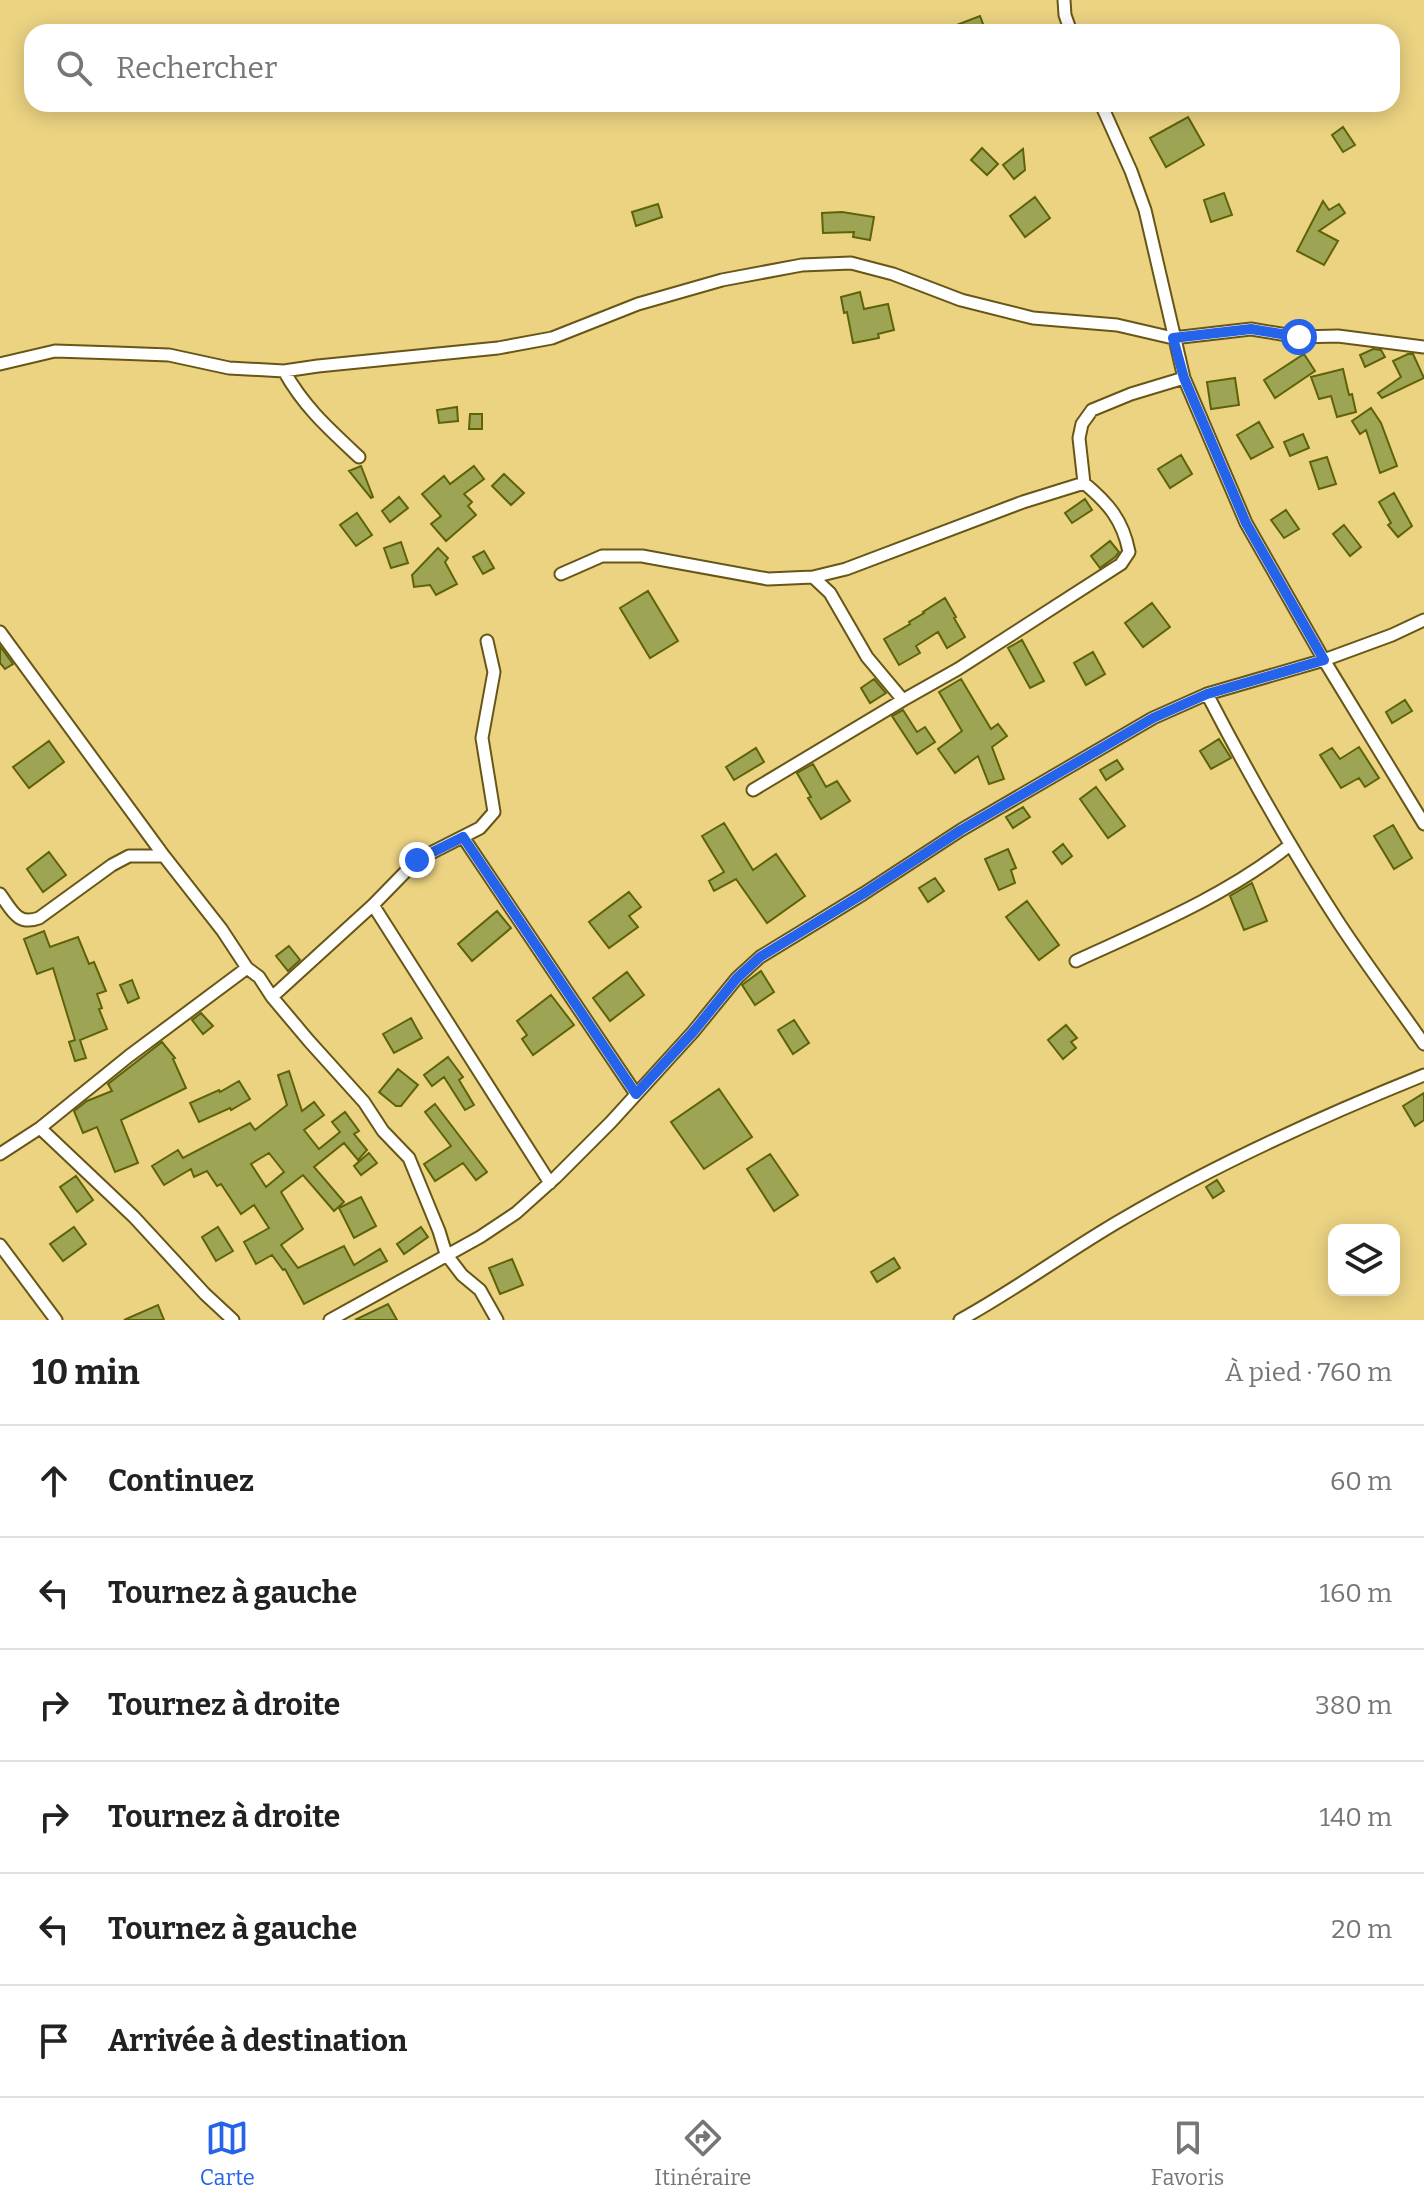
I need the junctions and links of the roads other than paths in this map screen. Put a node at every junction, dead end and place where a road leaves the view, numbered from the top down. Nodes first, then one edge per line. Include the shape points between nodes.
1 (1064, 0) edge
2 (1068, 24) edge
3 (1105, 112) edge
4 (1173, 338) junction
5 (1424, 347) edge
6 (0, 364) edge
7 (284, 371) junction
8 (1184, 378) junction
9 (359, 457) dead end
10 (1084, 483) junction
11 (561, 574) dead end
12 (813, 577) junction
13 (1424, 620) edge
14 (0, 632) edge
15 (487, 641) dead end
16 (1324, 660) junction
17 (1207, 694) junction
18 (903, 700) junction
19 (753, 790) dead end
20 (1424, 824) edge
21 (463, 837) junction
22 (1290, 845) junction
23 (164, 856) junction
24 (0, 894) edge
25 (373, 905) junction
26 (1076, 961) dead end
27 (247, 968) junction
28 (272, 997) junction
29 (1424, 1044) edge
30 (1424, 1075) edge
31 (636, 1094) junction
32 (40, 1128) junction
33 (0, 1154) edge
34 (550, 1183) junction
35 (0, 1245) edge
36 (446, 1254) junction
37 (56, 1320) edge
38 (233, 1320) edge
39 (330, 1320) edge
40 (497, 1320) edge
41 (960, 1320) edge

1 - 2 street
3 - 4 street via 1145,210
4 - 5 street via 1251,329
4 - 7 street via 1117,325 1033,318 851,263 802,265 722,280 638,304 552,338
4 - 8 street
6 - 7 street via 55,351 169,355 229,368
7 - 9 street via 319,421
8 - 10 street via 1092,410 1079,438
8 - 16 street via 1246,523
10 - 12 street
10 - 18 street via 1105,500 1126,536 1129,552 1121,564
11 - 12 street via 602,556 642,556 768,579
12 - 18 street via 830,593 867,657
13 - 16 street
14 - 23 street
15 - 21 street via 494,672 482,738 494,812
16 - 17 street
16 - 20 street
17 - 22 street
17 - 31 street via 1153,718 961,830 760,957
18 - 19 street
21 - 25 street via 417,860
21 - 31 street
22 - 26 street via 1202,901
22 - 29 street
23 - 24 street via 129,856 28,922 19,919
23 - 27 street
25 - 28 street
25 - 34 street
27 - 28 street
27 - 32 street
28 - 36 street via 409,1158
30 - 41 street via 1205,1174
31 - 34 street
32 - 33 street
32 - 38 street
34 - 36 street via 516,1213
35 - 37 street
36 - 39 street
36 - 40 street via 480,1290

